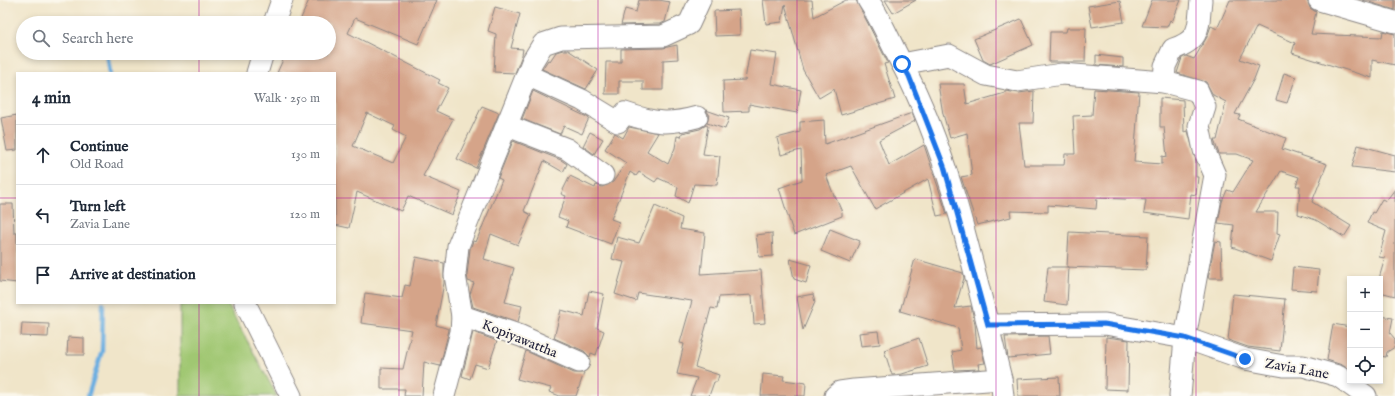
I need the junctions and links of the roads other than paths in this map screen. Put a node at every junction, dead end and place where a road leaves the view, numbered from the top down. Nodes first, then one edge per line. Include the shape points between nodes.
1 (282, 0) edge
2 (700, 0) edge
3 (868, 0) edge
4 (1201, 0) edge
5 (1319, 0) edge
6 (276, 16) edge
7 (1395, 22) edge
8 (261, 60) edge
9 (902, 64) junction
10 (257, 72) edge
11 (528, 75) junction
12 (1164, 82) junction
13 (697, 117) dead end
14 (508, 126) junction
15 (603, 175) dead end
16 (245, 304) edge
17 (462, 316) junction
18 (988, 325) junction
19 (1185, 338) junction
20 (579, 362) dead end
21 (1002, 388) edge
22 (291, 396) edge
23 (444, 396) edge
24 (835, 396) edge
25 (1180, 396) edge
26 (1366, 396) edge

1 - 6 street
2 - 11 street via 689,24 663,36 561,38 543,44 532,62
3 - 9 street via 882,20
4 - 12 street via 1198,32 1185,45 1173,49 1165,66
5 - 7 street
8 - 10 street
9 - 12 street via 949,56 986,75 1017,81 1062,74
9 - 18 street via 944,166
11 - 13 street via 582,100 618,122 625,113 660,123
11 - 14 street
12 - 19 street via 1198,91 1205,107 1199,126 1204,150 1215,175
14 - 15 street via 567,149
14 - 17 street via 458,246 455,275
16 - 22 street
17 - 20 street, Kopiyawattha via 522,336
17 - 23 street via 461,332
18 - 19 street, Zavia Lane via 1104,324
18 - 21 street
19 - 25 street
19 - 26 street, Zavia Lane via 1245,359 1284,366 1303,366 1338,376
21 - 24 street via 854,390 840,392

